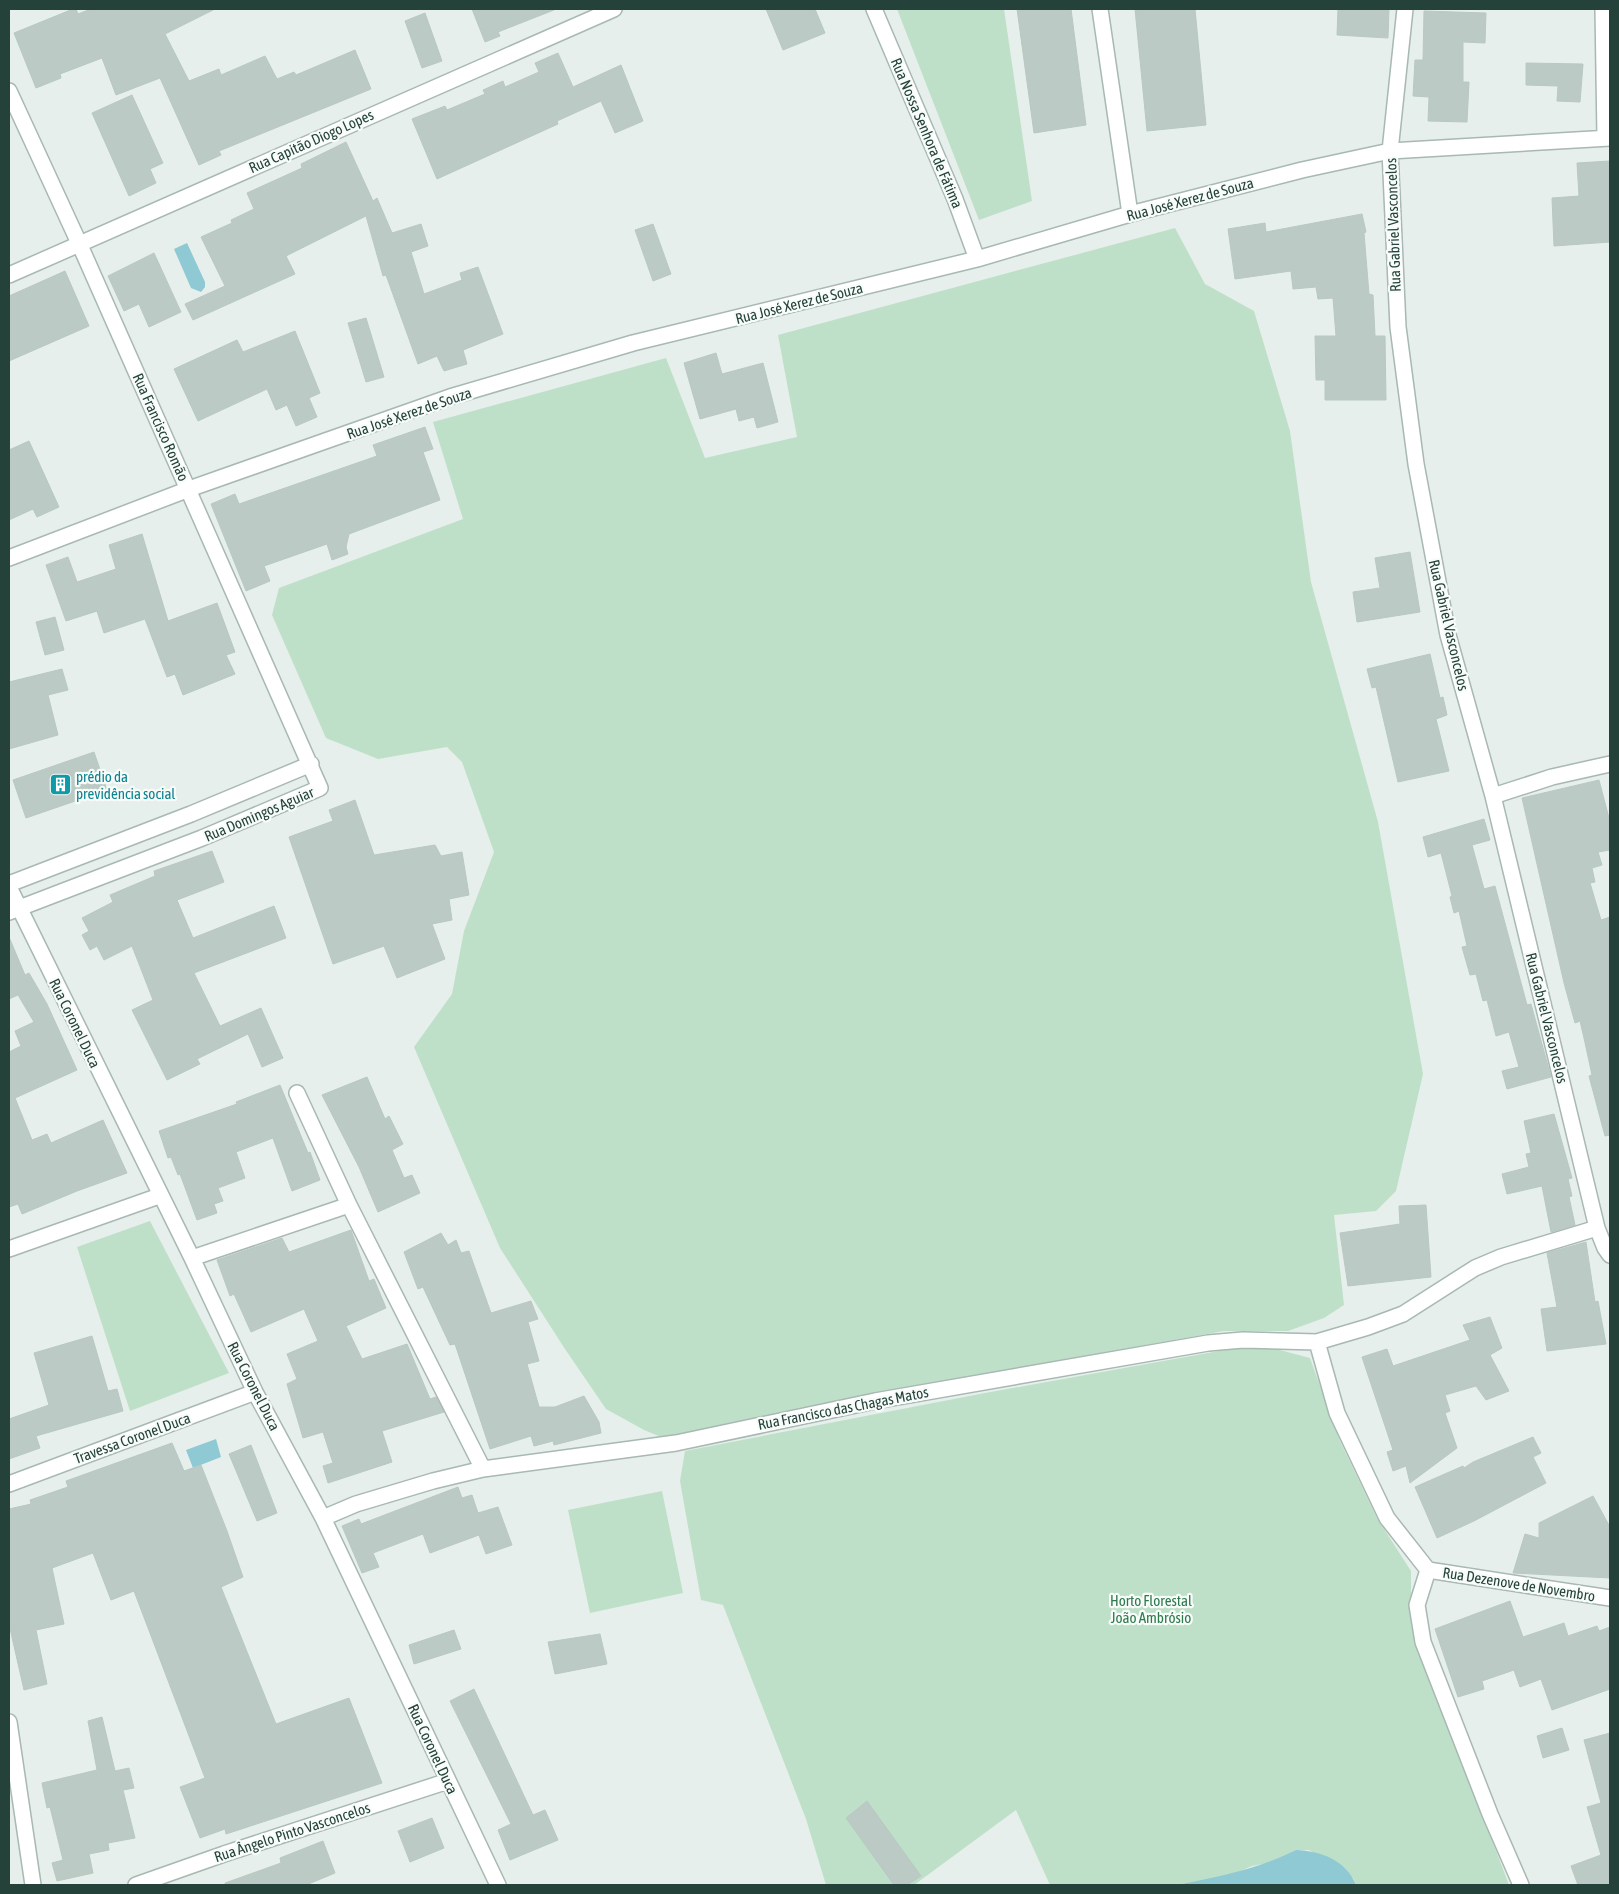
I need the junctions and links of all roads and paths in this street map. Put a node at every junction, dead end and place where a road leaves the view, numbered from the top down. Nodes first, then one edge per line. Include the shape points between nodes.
1 (614, 9) edge
2 (874, 9) edge
3 (1100, 9) edge
4 (1405, 9) edge
5 (1603, 9) edge
6 (9, 91) edge
7 (1607, 138) edge
8 (1390, 151) junction
9 (1130, 214) junction
10 (79, 243) junction
11 (977, 259) junction
12 (9, 275) edge
13 (189, 489) junction
14 (9, 558) edge
15 (311, 764) junction
16 (1610, 764) edge
17 (1493, 796) junction
18 (191, 814) junction
19 (202, 838) junction
20 (9, 886) edge
21 (14, 910) edge
22 (297, 1093) dead end
23 (159, 1196) junction
24 (350, 1205) junction
25 (1597, 1228) junction
26 (9, 1250) edge
27 (1610, 1255) edge
28 (192, 1258) junction
29 (1317, 1342) junction
30 (255, 1392) junction
31 (483, 1470) junction
32 (9, 1484) edge
33 (323, 1518) junction
34 (1428, 1570) junction
35 (1610, 1598) edge
36 (9, 1722) edge
37 (448, 1781) junction
38 (33, 1885) edge
39 (136, 1885) edge
40 (498, 1885) edge
41 (1521, 1885) edge

1 - 10 street, Rua Capitão Diogo Lopes
2 - 11 street, Rua Nossa Senhora de Fátima via 955,199
3 - 9 street
4 - 8 street, Rua Gabriel Vasconcelos
5 - 7 street
6 - 10 street, Rua Francisco Romão
7 - 8 street, Rua José Xerez de Souza
8 - 9 street, Rua José Xerez de Souza
8 - 17 street, Rua Gabriel Vasconcelos via 1398,327 1416,464 1448,635
9 - 11 street, Rua José Xerez de Souza
10 - 12 street, Rua Capitão Diogo Lopes
10 - 13 street, Rua Francisco Romão
11 - 13 street, Rua José Xerez de Souza via 624,346 450,397
13 - 14 street, Rua José Xerez de Souza
13 - 15 street, Rua Francisco Romão
15 - 18 street, Rua Domingos Aguiar
15 - 19 street, Rua Domingos Aguiar via 320,788
16 - 17 street via 1552,777
17 - 25 street, Rua Gabriel Vasconcelos
18 - 19 street
18 - 20 street, Rua Domingos Aguiar
19 - 21 street, Rua Domingos Aguiar
20 - 21 street, Rua Coronel Duca
21 - 23 street, Rua Coronel Duca
22 - 24 street
23 - 26 street
23 - 28 street, Rua Coronel Duca
24 - 28 street
24 - 31 street
25 - 27 street, Rua Gabriel Vasconcelos
25 - 29 street, Rua Francisco das Chagas Matos via 1501,1256 1475,1268 1403,1314
28 - 30 street, Rua Coronel Duca
29 - 31 street, Rua Francisco das Chagas Matos via 1242,1340 1208,1343 875,1401 676,1443
29 - 34 street via 1337,1413 1386,1518
30 - 32 street, Travessa Coronel Duca
30 - 33 street, Rua Coronel Duca
31 - 33 street, Rua Francisco das Chagas Matos via 433,1480
33 - 37 street, Rua Coronel Duca
34 - 35 street, Rua Dezenove de Novembro
34 - 41 street via 1417,1605 1423,1642
36 - 38 street
37 - 39 street, Rua Ângelo Pinto Vasconcelos
37 - 40 street, Rua Coronel Duca

